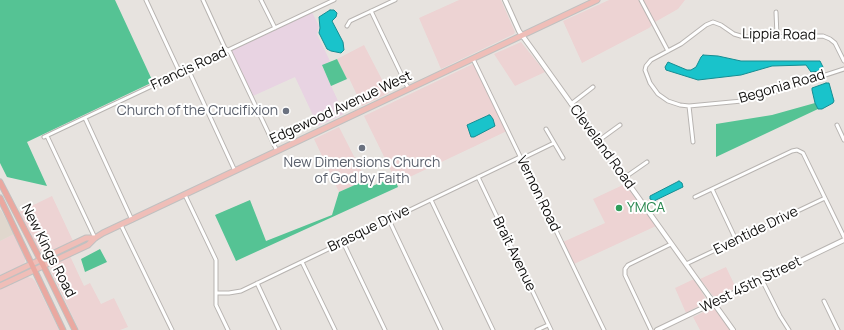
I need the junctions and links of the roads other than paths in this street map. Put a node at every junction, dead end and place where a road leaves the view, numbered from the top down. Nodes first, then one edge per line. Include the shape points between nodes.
1 (146, 0) edge
2 (203, 0) edge
3 (261, 0) edge
4 (334, 0) edge
5 (395, 0) edge
6 (505, 0) edge
7 (597, 0) edge
8 (641, 0) edge
9 (371, 11) junction
10 (776, 12) dead end
11 (347, 26) dead end
12 (274, 28) junction
13 (522, 35) junction
14 (777, 36) junction
15 (228, 50) junction
16 (668, 51) junction
17 (473, 59) junction
18 (844, 61) edge
19 (646, 66) joint
20 (188, 69) junction
21 (844, 69) edge
22 (180, 73) junction
23 (593, 87) dead end
24 (409, 89) junction
25 (571, 104) junction
26 (689, 106) junction
27 (85, 118) junction
28 (620, 124) dead end
29 (837, 125) dead end
30 (546, 129) dead end
31 (844, 140) edge
32 (598, 141) junction
33 (692, 142) dead end
34 (554, 143) junction
35 (277, 151) junction
36 (521, 158) junction
37 (563, 158) dead end
38 (647, 162) dead end
39 (235, 171) junction
40 (478, 177) junction
41 (624, 178) junction
42 (0, 182) edge
43 (712, 189) junction
44 (185, 195) junction
45 (695, 197) dead end
46 (0, 198) edge
47 (825, 198) junction
48 (431, 200) junction
49 (132, 220) junction
50 (389, 220) junction
51 (121, 225) junction
52 (844, 237) edge
53 (94, 238) junction
54 (736, 240) junction
55 (343, 242) junction
56 (671, 244) junction
57 (41, 260) junction
58 (302, 262) junction
59 (686, 264) junction
60 (44, 266) junction
61 (33, 267) junction
62 (0, 279) edge
63 (762, 280) junction
64 (256, 283) junction
65 (0, 286) edge
66 (216, 293) junction
67 (824, 301) dead end
68 (714, 303) junction
69 (548, 324) junction
70 (63, 330) edge
71 (74, 330) edge
72 (172, 330) edge
73 (228, 330) edge
74 (279, 330) edge
75 (335, 330) edge
76 (385, 330) edge
77 (441, 330) edge
78 (493, 330) edge
79 (537, 330) edge
80 (551, 330) edge
81 (604, 330) edge
82 (651, 330) edge
83 (657, 330) edge
84 (733, 330) edge
85 (789, 330) edge
86 (838, 330) edge

1 - 22 street
2 - 15 street
3 - 12 street
4 - 12 street, Francis Road
5 - 9 street
6 - 13 street, Cleveland Road
7 - 13 main road, Edgewood Avenue West
8 - 16 street
9 - 11 street via 350,21
9 - 24 street
10 - 14 street
12 - 15 street, Francis Road
13 - 17 main road, Edgewood Avenue West
13 - 25 street, Cleveland Road
14 - 16 street, Lippia Road via 739,36 717,23 709,23
14 - 18 street, Lippia Road via 823,36 835,43
15 - 20 street, Francis Road
15 - 35 street
16 - 19 street, Lippia Road via 651,60
17 - 24 main road, Edgewood Avenue West
17 - 36 street, Vernon Road
19 - 26 street, Begonia Road via 646,75 658,94 668,101
20 - 22 street, Francis Road
20 - 39 street
21 - 26 street, Begonia Road via 742,101
22 - 27 street, Francis Road
23 - 25 street
24 - 35 main road, Edgewood Avenue West
25 - 32 street, Cleveland Road
26 - 33 street
27 - 49 street
27 - 53 street, Francis Road via 45,137
28 - 32 street
29 - 31 street
30 - 34 street
32 - 41 street, Cleveland Road
34 - 36 street, Brasque Drive
34 - 37 street
35 - 39 main road, Edgewood Avenue West
36 - 40 street, Brasque Drive
36 - 81 street, Vernon Road
38 - 41 street
39 - 44 main road, Edgewood Avenue West
40 - 48 street, Brasque Drive
40 - 69 street, Brait Avenue
41 - 56 street, Cleveland Road
42 - 57 highway, New Kings Road
43 - 45 street
43 - 47 street via 797,150 803,153
43 - 54 street
44 - 49 main road, Edgewood Avenue West
44 - 66 street via 216,260
46 - 61 highway, New Kings Road
47 - 52 street
47 - 54 street, Eventide Drive
48 - 50 street, Brasque Drive
48 - 78 street
49 - 51 main road, Edgewood Avenue West
50 - 55 street, Brasque Drive
50 - 77 street
51 - 53 main road, Edgewood Avenue West
51 - 72 street
52 - 63 street, West 45th Street
53 - 57 main road, Edgewood Avenue West via 86,238
53 - 60 main road, Edgewood Avenue West via 88,245
54 - 59 street, Eventide Drive
55 - 58 street, Brasque Drive
55 - 76 street
56 - 59 street, Cleveland Road
56 - 82 street via 628,265 624,270
57 - 60 highway, New Kings Road
57 - 61 main road, Edgewood Avenue West
58 - 64 street, Brasque Drive
58 - 75 street
59 - 68 street, Cleveland Road
60 - 61 main road, Edgewood Avenue West
60 - 71 highway, New Kings Road
61 - 62 main road
61 - 65 main road
61 - 70 highway, New Kings Road
63 - 68 street, West 45th Street
63 - 85 street
64 - 66 street, Brasque Drive via 235,292
64 - 74 street
66 - 73 street via 216,305
67 - 86 street
68 - 83 street, West 45th Street
68 - 84 street, Cleveland Road
69 - 79 street
69 - 80 street, Brait Avenue

